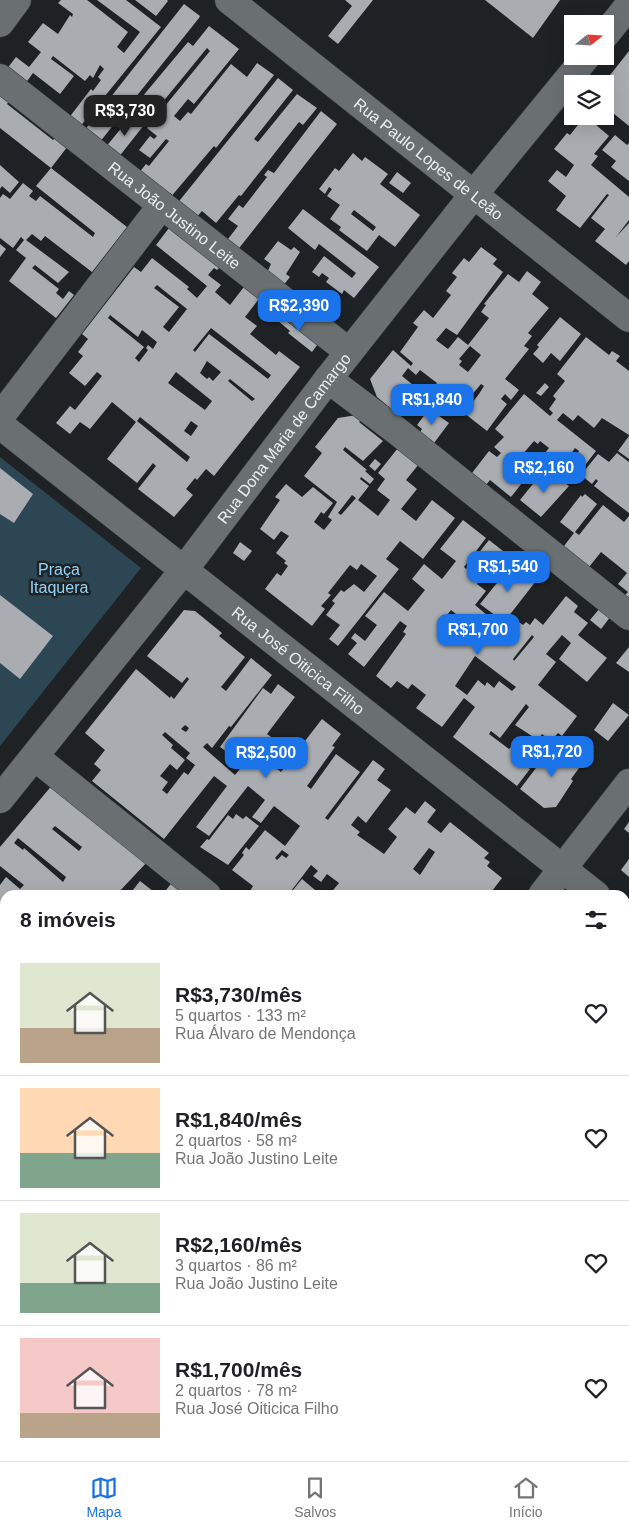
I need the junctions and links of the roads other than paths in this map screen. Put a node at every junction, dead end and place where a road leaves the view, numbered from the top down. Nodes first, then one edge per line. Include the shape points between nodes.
1 (18, 0) edge
2 (228, 0) edge
3 (629, 5) edge
4 (0, 23) edge
5 (614, 23) edge
6 (580, 65) edge
7 (0, 78) edge
8 (474, 194) junction
9 (162, 205) junction
10 (629, 318) edge
11 (349, 352) junction
12 (328, 379) junction
13 (0, 417) edge
14 (0, 425) edge
15 (183, 571) junction
16 (629, 616) edge
17 (35, 757) junction
18 (629, 783) edge
19 (0, 799) edge
20 (564, 869) junction
21 (201, 890) edge
22 (546, 890) edge
23 (590, 890) edge

1 - 4 street
2 - 8 street, Rua Paulo Lopes de Leão
3 - 5 street
6 - 8 street, Rua Dona Maria de Camargo
7 - 9 street, Rua João Justino Leite
8 - 10 street, Rua Paulo Lopes de Leão
8 - 11 street, Rua Dona Maria de Camargo
9 - 11 street, Rua João Justino Leite
9 - 13 street
11 - 12 street, Rua Dona Maria de Camargo
12 - 15 street, Rua Dona Maria de Camargo
12 - 16 street
14 - 15 street, Rua José Oiticica Filho
15 - 17 street, Rua Dona Maria de Camargo
15 - 20 street, Rua José Oiticica Filho
17 - 19 street, Rua Dona Maria de Camargo
17 - 21 street
18 - 20 street
20 - 22 street
20 - 23 street, Rua José Oiticica Filho

